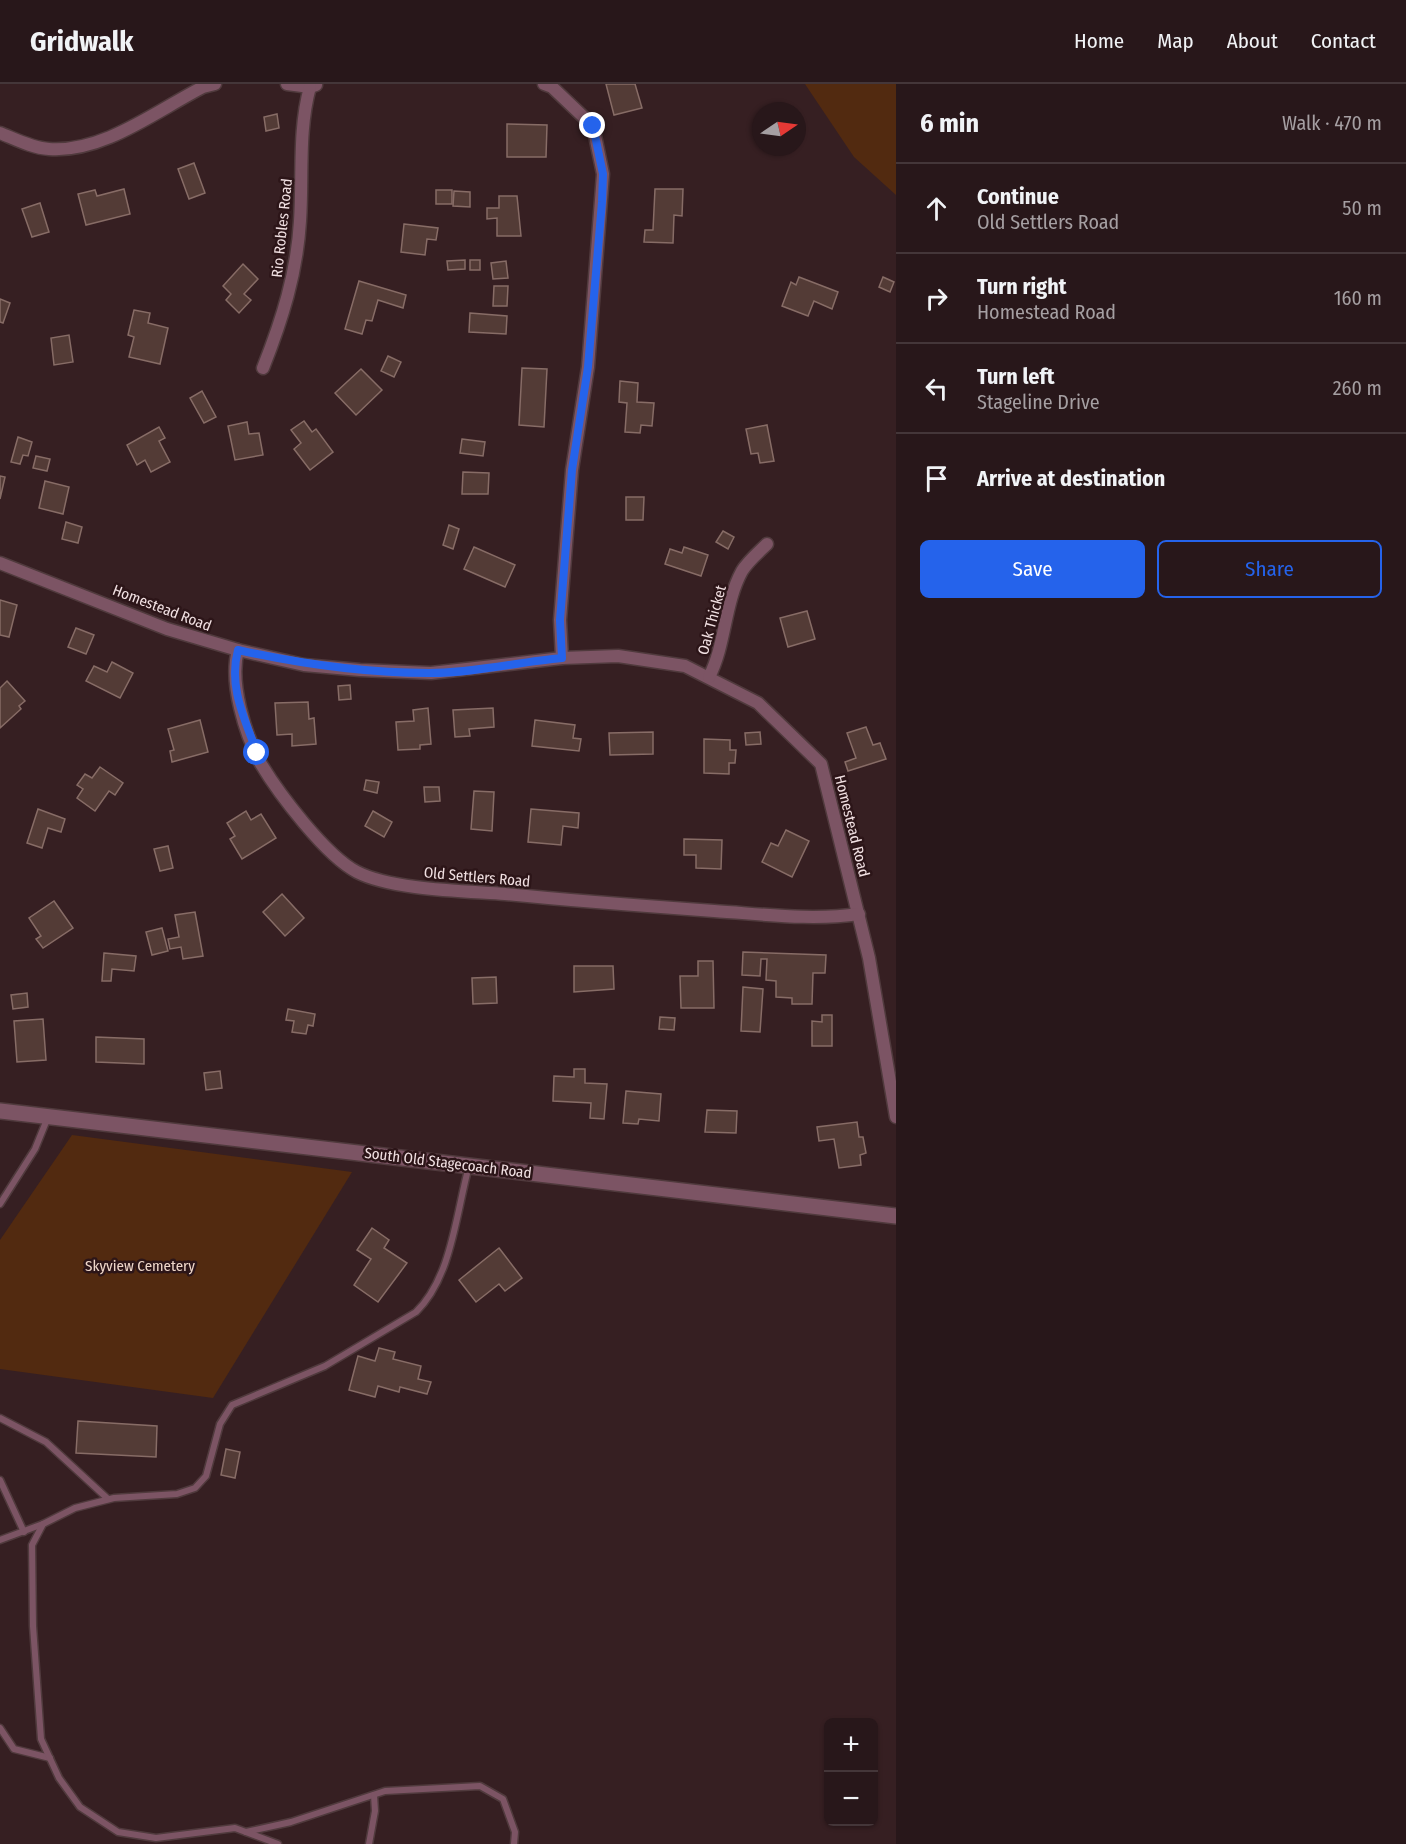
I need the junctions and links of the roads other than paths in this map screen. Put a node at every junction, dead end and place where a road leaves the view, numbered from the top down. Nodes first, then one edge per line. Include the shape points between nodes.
1 (215, 84) edge
2 (287, 84) edge
3 (544, 84) edge
4 (314, 86) edge
5 (0, 133) edge
6 (263, 368) dead end
7 (767, 544) dead end
8 (0, 563) edge
9 (238, 650) junction
10 (562, 658) junction
11 (709, 677) junction
12 (859, 914) junction
13 (0, 1111) edge
14 (49, 1117) junction
15 (896, 1117) edge
16 (469, 1165) junction
17 (0, 1204) edge
18 (896, 1216) edge
19 (0, 1418) edge
20 (0, 1480) edge
21 (108, 1499) junction
22 (44, 1524) junction
23 (24, 1532) junction
24 (0, 1540) edge
25 (0, 1728) edge
26 (50, 1758) junction
27 (374, 1795) junction
28 (246, 1832) junction
29 (278, 1844) edge
30 (369, 1844) edge
31 (513, 1844) edge

1 - 5 street via 80,148 47,149
2 - 4 street
3 - 10 street via 593,126 603,174 588,367 572,470 560,620
4 - 6 street, Rio Robles Road via 304,107 295,266 286,306
7 - 11 street, Oak Thicket via 743,569 728,606 716,665
8 - 9 street, Homestead Road via 167,629
9 - 10 street, Homestead Road via 304,665 431,673
9 - 12 street, Old Settlers Road via 234,684 261,764 318,840 357,872 409,886 615,905 799,917
10 - 11 street, Homestead Road via 618,656 685,666
11 - 12 street, Homestead Road via 758,703 820,764
12 - 15 street, Homestead Road
13 - 14 street, South Old Stagecoach Road
14 - 16 street, South Old Stagecoach Road
14 - 17 lane
16 - 18 street, South Old Stagecoach Road
16 - 21 lane via 449,1258 426,1303 325,1366 232,1405 220,1424 206,1476 195,1488 177,1494
19 - 21 lane via 46,1442
20 - 23 lane
21 - 22 lane via 75,1508
22 - 23 lane
22 - 26 lane via 32,1545 33,1626 41,1739
23 - 24 lane
25 - 26 lane via 14,1749
26 - 28 lane via 80,1807 118,1832 156,1838 234,1828
27 - 28 lane
27 - 30 lane
27 - 31 lane via 480,1786 503,1799 515,1832
28 - 29 lane

